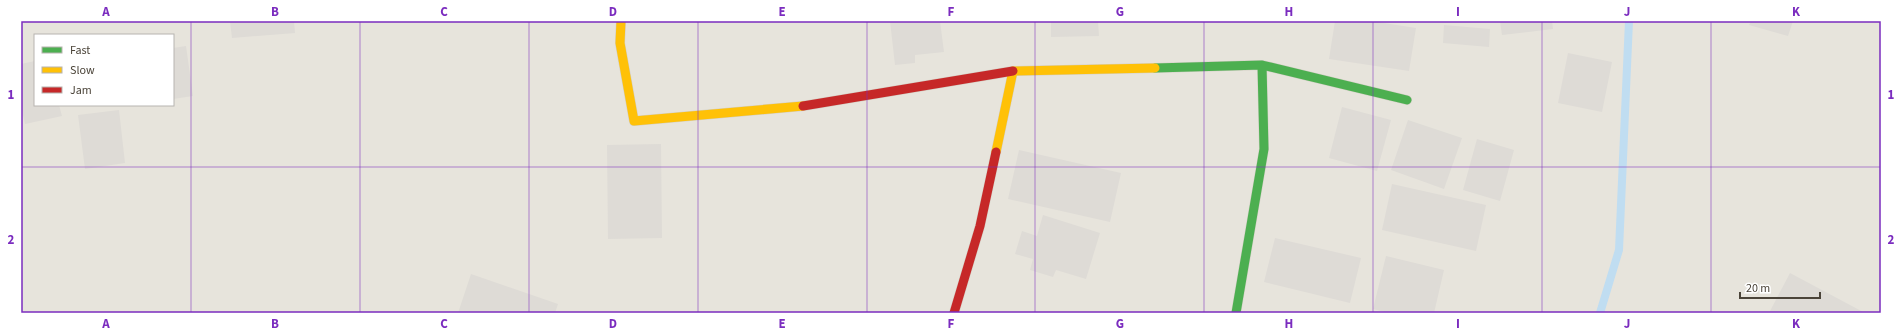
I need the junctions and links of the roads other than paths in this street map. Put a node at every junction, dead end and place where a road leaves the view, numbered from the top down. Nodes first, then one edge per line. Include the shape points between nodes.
1 (621, 21) edge
2 (1262, 64) junction
3 (1013, 71) junction
4 (1407, 100) dead end
5 (954, 313) edge
6 (1236, 313) edge

1 - 3 street via 620,43 634,121 788,108
2 - 3 street
2 - 4 street
2 - 6 street via 1264,150
3 - 5 street via 980,226

